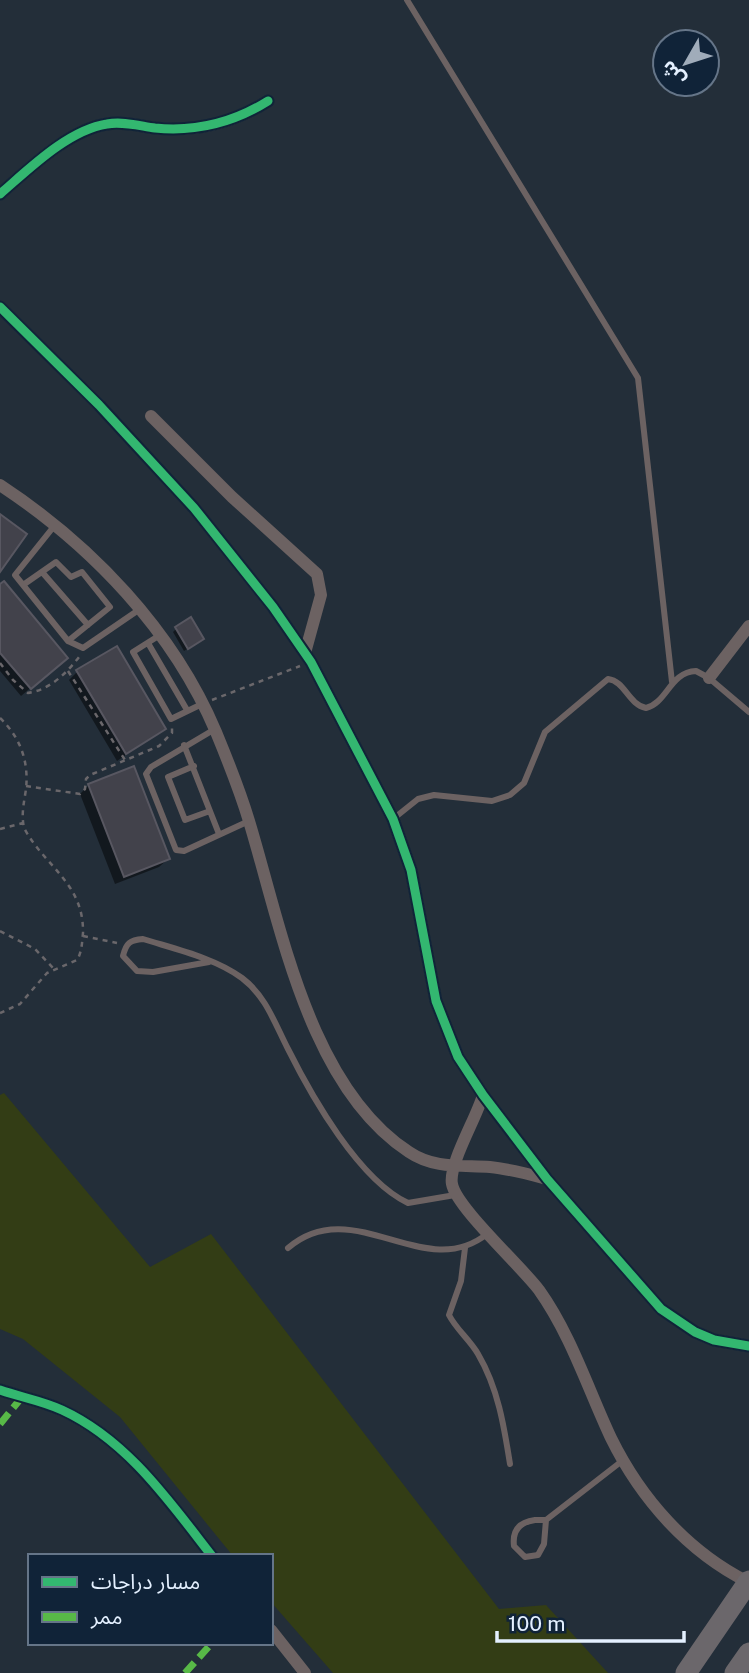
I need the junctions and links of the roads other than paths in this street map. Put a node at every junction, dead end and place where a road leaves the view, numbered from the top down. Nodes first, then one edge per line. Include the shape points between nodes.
1 (407, 0) edge
2 (268, 101) dead end
3 (0, 194) edge
4 (0, 307) edge
5 (151, 416) dead end
6 (0, 485) edge
7 (55, 525) junction
8 (42, 572) junction
9 (23, 585) junction
10 (140, 609) junction
11 (88, 625) junction
12 (749, 626) edge
13 (160, 635) junction
14 (68, 641) junction
15 (148, 643) junction
16 (308, 657) junction
17 (709, 678) junction
18 (672, 682) junction
19 (202, 704) junction
20 (187, 710) junction
21 (749, 712) edge
22 (215, 729) junction
23 (184, 746) junction
24 (194, 766) junction
25 (210, 811) junction
26 (393, 819) junction
27 (249, 821) junction
28 (219, 834) junction
29 (209, 961) junction
30 (483, 1095) junction
31 (454, 1166) junction
32 (547, 1180) junction
33 (455, 1195) junction
34 (489, 1232) junction
35 (288, 1248) dead end
36 (465, 1248) junction
37 (749, 1346) edge
38 (0, 1390) edge
39 (624, 1460) junction
40 (510, 1464) dead end
41 (546, 1520) junction
42 (210, 1554) edge
43 (749, 1581) edge
44 (273, 1633) edge
45 (749, 1653) edge
46 (305, 1673) edge
47 (686, 1673) edge
48 (735, 1673) edge

1 - 18 lane via 638,378
2 - 3 street via 213,125 174,129 108,123 96,127 51,153
4 - 16 street via 194,508
5 - 16 street via 317,574 321,595
6 - 7 street
7 - 9 lane via 15,575
7 - 10 street
8 - 9 lane
8 - 11 lane
8 - 11 lane via 56,562 71,577 82,572 110,607
9 - 14 lane
10 - 13 street
10 - 14 lane via 83,648
11 - 14 lane
12 - 17 street
13 - 15 lane
13 - 19 street
15 - 20 lane
15 - 20 lane via 133,652 171,719
16 - 26 street
17 - 18 lane via 690,670
17 - 21 lane
18 - 26 lane via 656,704 646,708 636,704 617,681 605,680 545,732 524,783 510,795 492,800 434,795 418,799
19 - 20 lane
19 - 22 street
22 - 23 lane
22 - 27 street
23 - 24 lane
23 - 28 lane via 146,774 176,850 184,851
24 - 25 lane
24 - 25 lane via 168,777 185,820
25 - 28 lane
26 - 30 street via 411,870 436,1001 458,1057
27 - 28 lane
27 - 31 street via 280,938 327,1052 358,1101 396,1143 422,1160
29 - 29 lane via 144,939 132,939 123,956 137,971 153,972
29 - 33 lane via 242,978 262,998 313,1098 380,1185 408,1203
30 - 31 street
30 - 32 street
31 - 32 street via 502,1169
31 - 33 street via 451,1181
32 - 37 street via 661,1309 695,1332
33 - 34 street
34 - 36 lane
34 - 39 street via 552,1310
35 - 36 lane via 304,1237 332,1229 432,1250
36 - 40 lane via 461,1281 448,1311 489,1376
38 - 42 street via 77,1418 122,1451 147,1474
39 - 41 lane
39 - 43 street via 680,1533 723,1570
41 - 41 lane via 529,1521 515,1531 514,1546 521,1555 530,1558 541,1552
43 - 47 highway
44 - 46 street
45 - 48 highway

